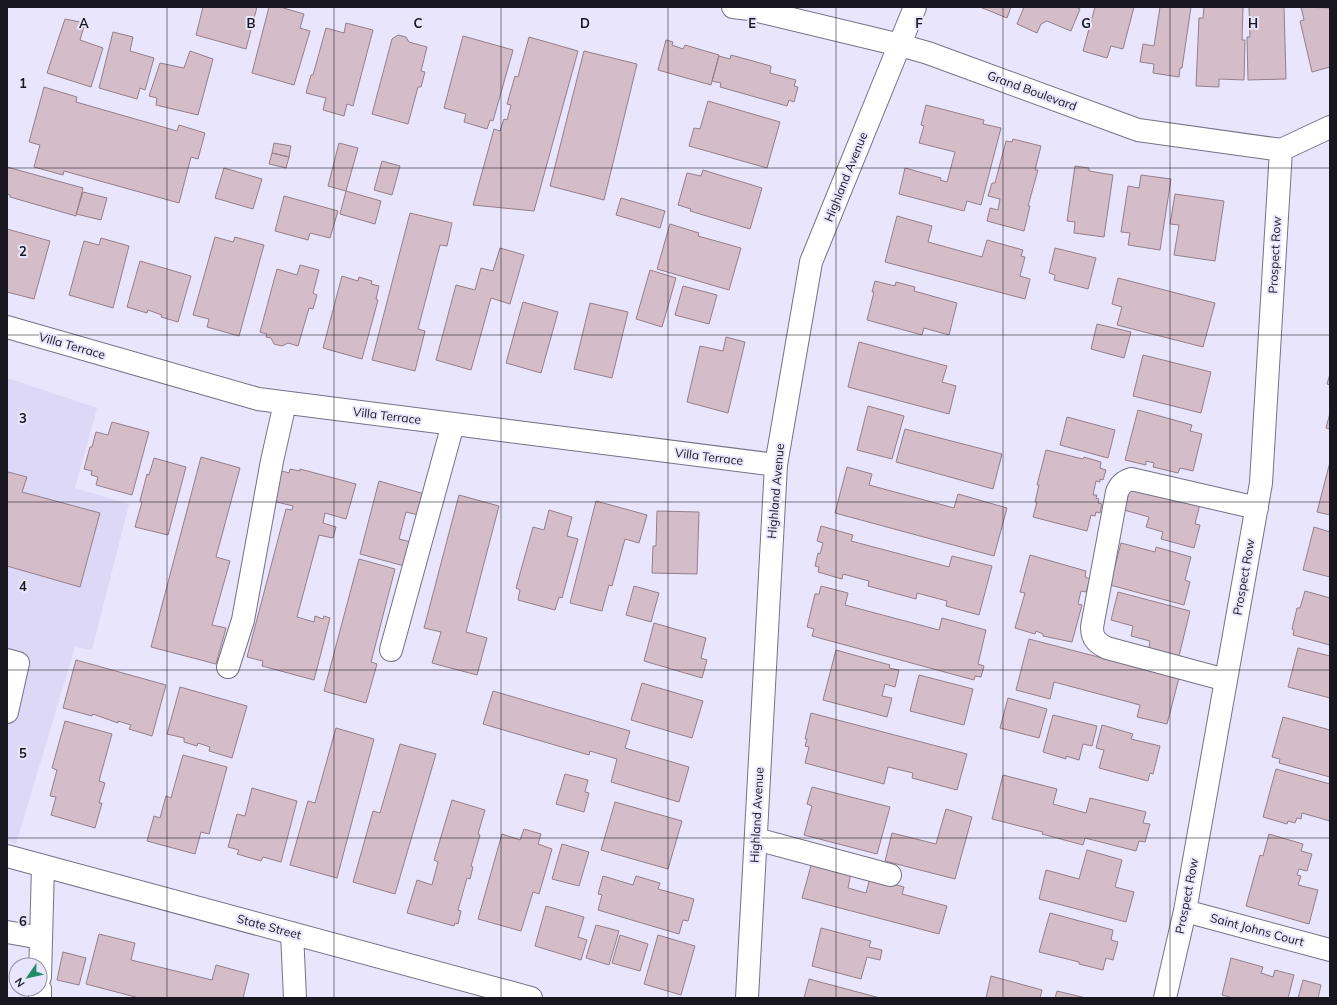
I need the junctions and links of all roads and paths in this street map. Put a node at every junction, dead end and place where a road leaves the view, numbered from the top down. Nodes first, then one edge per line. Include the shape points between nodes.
1 (733, 7) edge
2 (915, 7) edge
3 (900, 45) junction
4 (1330, 127) edge
5 (1281, 150) junction
6 (7, 327) edge
7 (285, 403) junction
8 (453, 424) junction
9 (776, 465) junction
10 (1257, 508) junction
11 (391, 650) dead end
12 (7, 660) edge
13 (228, 667) dead end
14 (1226, 680) junction
15 (7, 712) edge
16 (756, 839) junction
17 (7, 856) edge
18 (43, 866) junction
19 (890, 875) dead end
20 (1185, 911) junction
21 (7, 932) edge
22 (292, 933) junction
23 (41, 938) junction
24 (1330, 950) edge
25 (41, 957) edge
26 (295, 998) edge
27 (531, 998) edge
28 (747, 998) edge
29 (1165, 998) edge

1 - 3 street, Grand Boulevard
2 - 3 street, Highland Avenue
3 - 5 street, Grand Boulevard via 1138,130
3 - 9 street, Highland Avenue via 811,262
4 - 5 street
5 - 10 street, Prospect Row via 1261,483
6 - 7 street, Villa Terrace via 258,399
7 - 8 street, Villa Terrace
7 - 13 street via 243,620
8 - 9 street, Villa Terrace
8 - 11 street
9 - 16 street, Highland Avenue
10 - 14 street, Prospect Row
10 - 14 street via 1131,479 1124,482 1117,492 1092,627 1095,640 1107,648
12 - 15 street via 18,663
14 - 20 street, Prospect Row
16 - 19 street
16 - 28 street, Highland Avenue
17 - 18 street, State Street
18 - 22 street, State Street
18 - 23 street
20 - 24 street, Saint Johns Court
20 - 29 street, Prospect Row
21 - 23 street
22 - 26 street
22 - 27 street, State Street
23 - 25 street

